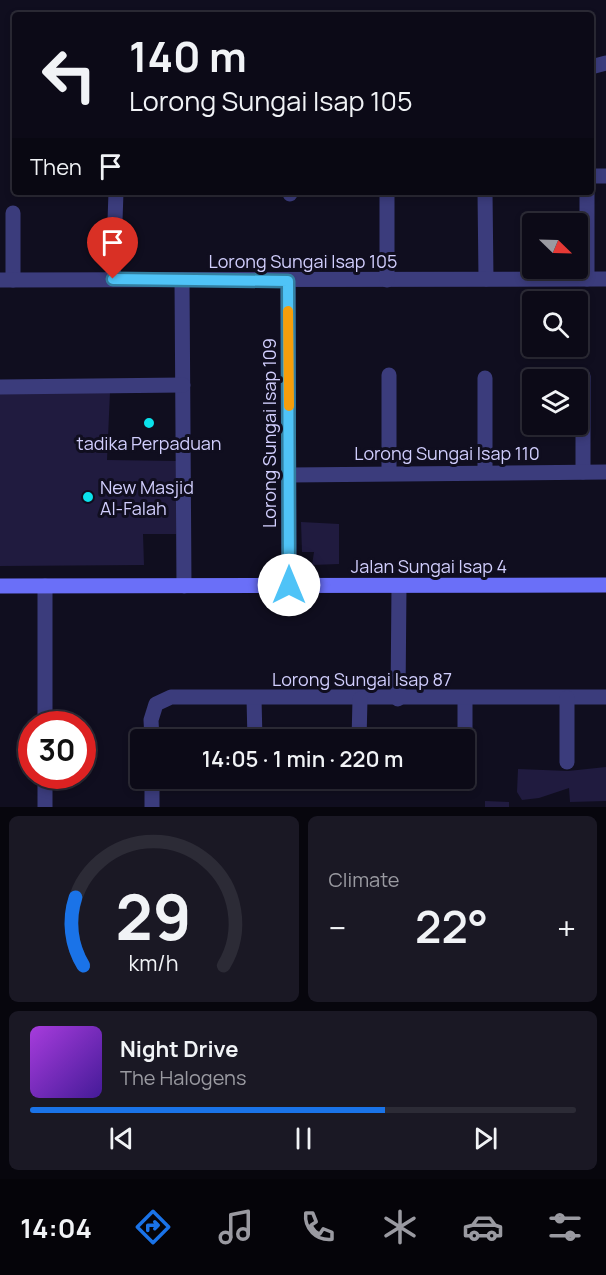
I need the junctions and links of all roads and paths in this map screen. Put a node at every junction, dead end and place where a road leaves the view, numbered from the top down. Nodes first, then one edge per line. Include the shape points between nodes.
1 (116, 195) edge
2 (387, 195) edge
3 (485, 195) edge
4 (587, 195) edge
5 (13, 213) dead end
6 (587, 213) edge
7 (113, 279) junction
8 (486, 279) junction
9 (522, 279) edge
10 (588, 279) edge
11 (606, 279) edge
12 (7, 280) edge
13 (182, 280) junction
14 (387, 280) junction
15 (288, 281) junction
16 (389, 375) dead end
17 (485, 378) dead end
18 (183, 386) junction
19 (0, 387) edge
20 (583, 435) edge
21 (389, 472) junction
22 (486, 472) junction
23 (583, 472) junction
24 (606, 472) edge
25 (289, 474) junction
26 (289, 585) junction
27 (606, 585) edge
28 (0, 586) edge
29 (45, 586) junction
30 (184, 586) junction
31 (399, 586) junction
32 (606, 697) edge
33 (254, 698) junction
34 (567, 698) junction
35 (360, 699) junction
36 (398, 699) junction
37 (465, 699) junction
38 (45, 711) edge
39 (152, 729) edge
40 (255, 729) edge
41 (359, 729) edge
42 (465, 729) edge
43 (567, 762) dead end
44 (45, 789) edge
45 (152, 789) edge
46 (45, 807) edge
47 (152, 807) edge

1 - 7 street
2 - 14 street
3 - 8 street
4 - 6 street
5 - 12 street
7 - 12 street, Lorong Sungai Isap 105
7 - 13 street, Lorong Sungai Isap 105
8 - 9 street, Lorong Sungai Isap 105
8 - 14 street, Lorong Sungai Isap 105
10 - 11 street, Lorong Sungai Isap 105
13 - 15 street, Lorong Sungai Isap 105
13 - 18 street
14 - 15 street, Lorong Sungai Isap 105
15 - 25 street, Lorong Sungai Isap 109
16 - 21 street
17 - 22 street
18 - 19 street
18 - 30 street
20 - 23 street
21 - 22 street, Lorong Sungai Isap 110
21 - 25 street, Lorong Sungai Isap 110
22 - 23 street, Lorong Sungai Isap 110
23 - 24 street, Lorong Sungai Isap 110
25 - 26 street, Lorong Sungai Isap 109
26 - 30 street, Jalan Sungai Isap 4
26 - 31 street, Jalan Sungai Isap 4
27 - 31 street, Jalan Sungai Isap 4
28 - 29 street, Jalan Sungai Isap 4
29 - 30 street, Jalan Sungai Isap 4
29 - 38 street
31 - 36 street
32 - 34 street, Lorong Sungai Isap 87
33 - 35 street, Lorong Sungai Isap 87
33 - 39 street, Lorong Sungai Isap 87 via 163,698 153,712
33 - 40 street
34 - 37 street, Lorong Sungai Isap 87
34 - 43 street
35 - 36 street, Lorong Sungai Isap 87
35 - 41 street
36 - 37 street, Lorong Sungai Isap 87
37 - 42 street
44 - 46 street
45 - 47 street

